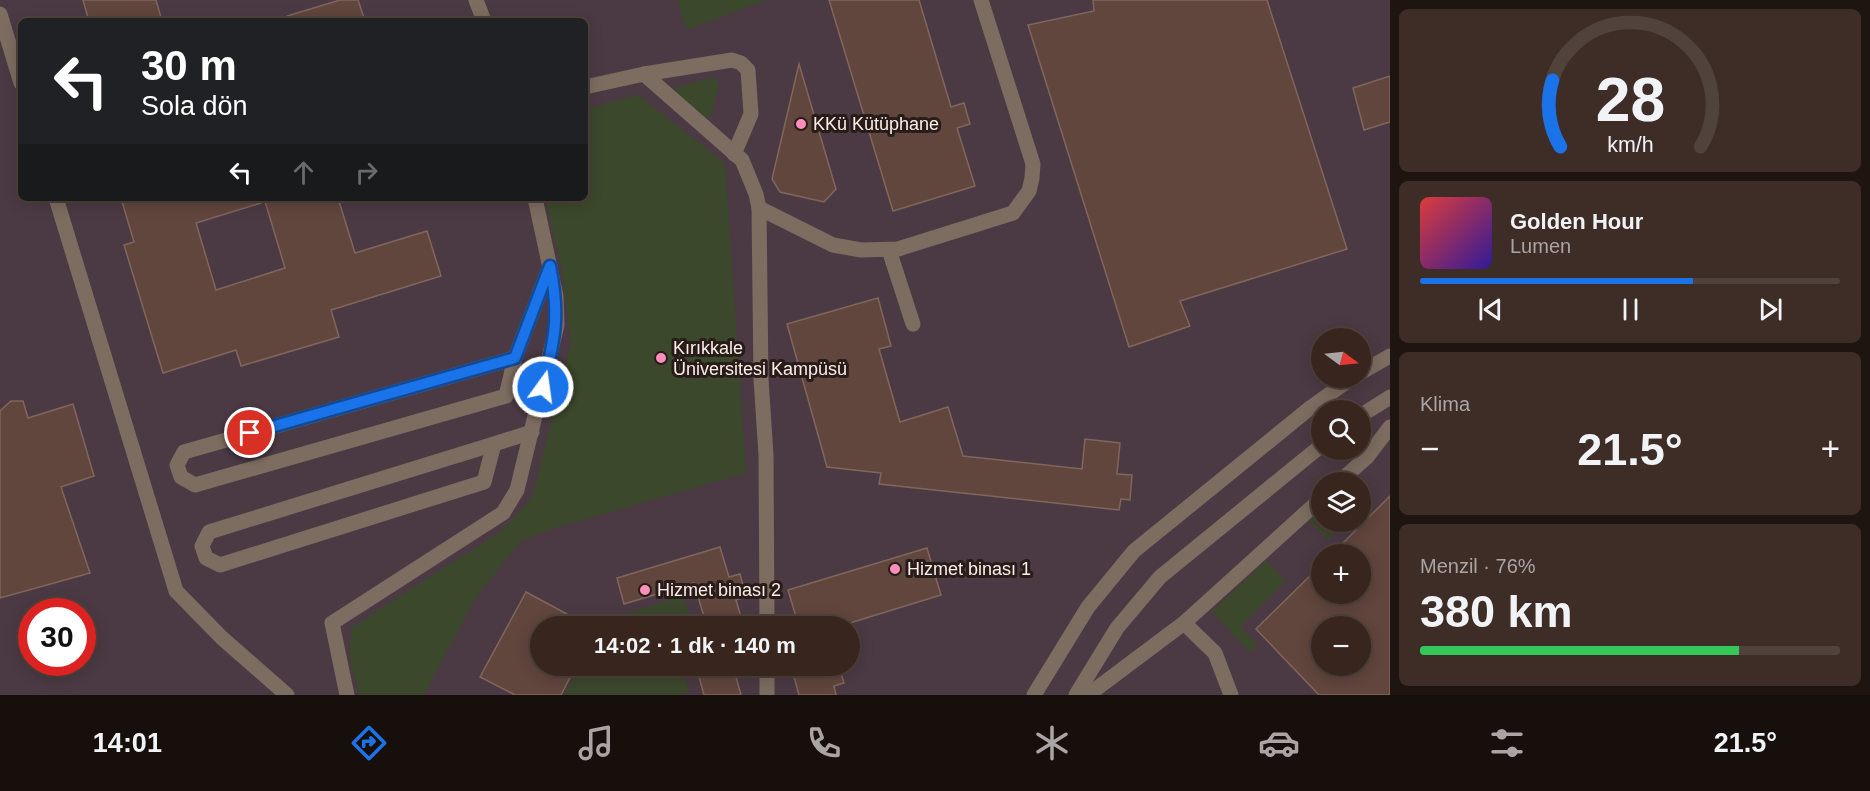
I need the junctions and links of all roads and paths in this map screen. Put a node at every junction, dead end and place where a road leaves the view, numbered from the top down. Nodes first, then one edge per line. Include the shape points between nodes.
1 (476, 0) edge
2 (981, 0) edge
3 (0, 14) edge
4 (483, 18) edge
5 (18, 73) edge
6 (644, 74) junction
7 (588, 86) edge
8 (734, 154) junction
9 (57, 201) edge
10 (536, 201) edge
11 (759, 208) junction
12 (889, 250) junction
13 (550, 266) junction
14 (914, 324) dead end
15 (1390, 356) edge
16 (515, 358) junction
17 (1371, 367) edge
18 (1338, 388) edge
19 (1390, 397) edge
20 (1371, 409) edge
21 (1390, 427) edge
22 (532, 432) junction
23 (494, 444) junction
24 (1311, 454) edge
25 (1350, 472) edge
26 (1311, 508) edge
27 (767, 616) edge
28 (1184, 623) junction
29 (767, 676) edge
30 (287, 695) edge
31 (346, 695) edge
32 (767, 695) edge
33 (1034, 695) edge
34 (1076, 695) edge
35 (1088, 695) edge
36 (1231, 695) edge

1 - 4 street
2 - 12 street via 1033,164 1029,191 1013,213
3 - 5 street
6 - 7 street
6 - 8 street
6 - 8 street via 732,60 744,65 748,70 751,114
8 - 11 street via 752,180
9 - 30 street via 176,591
10 - 13 street
11 - 12 street via 824,242 852,249
11 - 27 street
12 - 14 street
13 - 16 street
13 - 22 street via 557,325
15 - 17 street
16 - 16 street via 184,452 177,465 181,477 195,485 506,396
18 - 33 street via 1140,545 1088,607
19 - 20 street
21 - 25 street
22 - 23 street
22 - 31 street via 517,490 503,513 332,623
23 - 23 street via 209,532 202,546 206,558 220,565 484,482
24 - 34 street via 1160,577 1117,628
26 - 28 street
28 - 35 street
28 - 36 street via 1215,653
29 - 32 street

